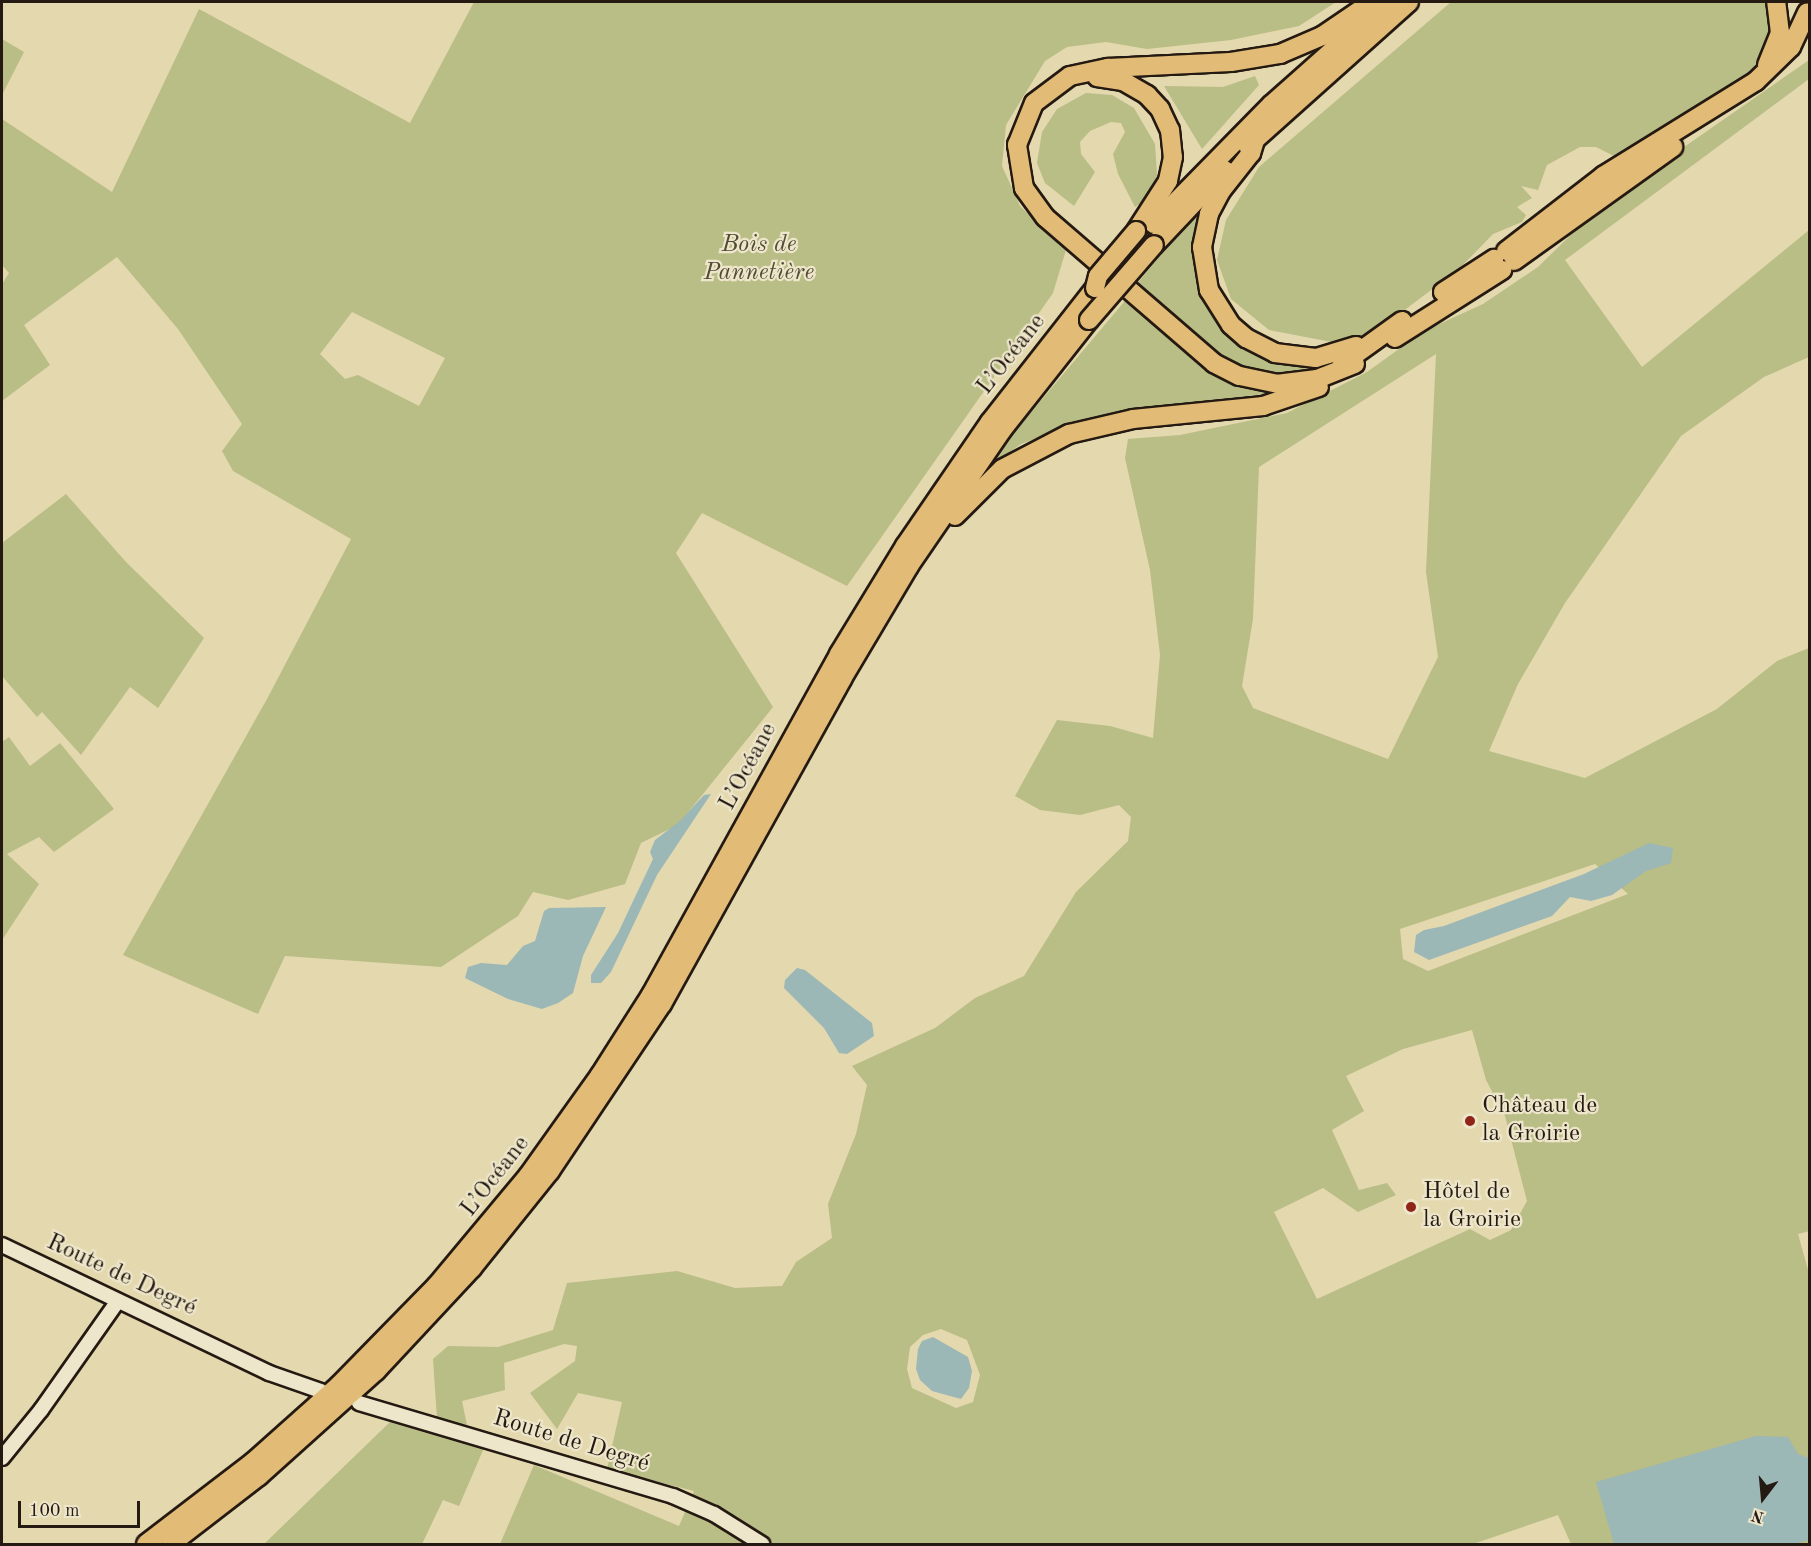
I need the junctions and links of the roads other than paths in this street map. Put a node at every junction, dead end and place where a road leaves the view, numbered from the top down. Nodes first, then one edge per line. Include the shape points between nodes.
1 (1372, 2) edge
2 (1386, 2) edge
3 (1409, 2) edge
4 (1776, 2) edge
5 (1807, 12) dead end
6 (1809, 36) edge
7 (1756, 81) junction
8 (1256, 137) junction
9 (1547, 228) junction
10 (1144, 237) junction
11 (1437, 303) junction
12 (1084, 315) junction
13 (1402, 321) junction
14 (1355, 364) junction
15 (880, 614) junction
16 (2, 1245) edge
17 (118, 1301) junction
18 (321, 1390) dead end
19 (359, 1403) dead end
20 (2, 1458) edge
21 (146, 1545) edge
22 (171, 1545) edge
23 (762, 1545) edge

1 - 14 highway via 1322,36 1280,54 1231,62 1108,68 1070,76 1034,103 1017,145 1024,188 1045,217 1214,363 1239,376 1278,384 1317,379
2 - 10 highway, L’Océane via 1272,104
3 - 8 highway, L’Océane
4 - 7 highway via 1780,33 1770,61
5 - 7 highway via 1791,47
6 - 9 highway via 1771,78
7 - 9 highway via 1604,176
8 - 10 highway, L’Océane
8 - 13 highway via 1251,153 1218,196 1203,236 1206,279 1224,316 1246,338 1265,349 1306,358 1353,348
9 - 11 highway
10 - 12 highway, L’Océane, bridge
10 - 12 highway, L’Océane via 1095,288
10 - 13 highway via 1170,174 1173,149 1167,120 1147,95 1123,81 1088,78 1058,88 1038,106 1024,132 1022,161 1031,188 1058,223 1212,355 1237,370 1262,377 1306,377 1341,365
11 - 13 highway
11 - 14 highway
12 - 15 highway, L’Océane via 977,466
12 - 21 highway, L’Océane via 990,422 905,546 839,654 651,995 528,1176 436,1286 346,1379 253,1462
14 - 15 highway via 1333,380 1278,402 1119,421 1069,434 1028,452 970,498 893,606
15 - 22 highway, L’Océane via 662,1004 550,1171 472,1268 376,1371 259,1476
16 - 17 street, Route de Degré
17 - 18 street, Route de Degré via 268,1373
17 - 20 street
19 - 23 street, Route de Degré via 672,1496 714,1514

